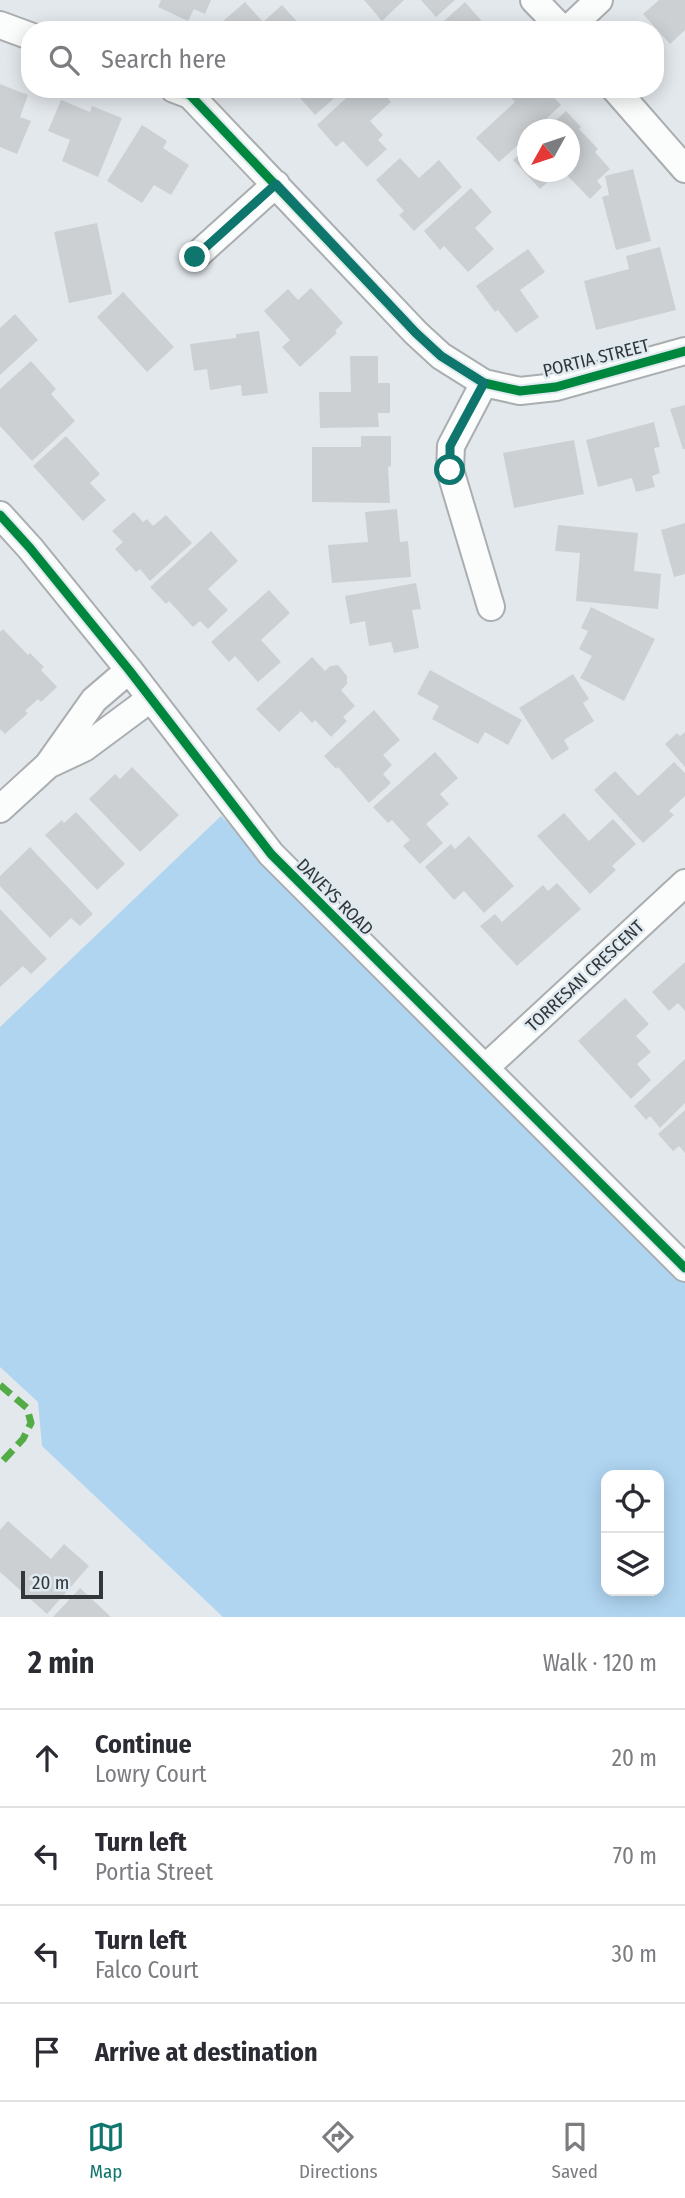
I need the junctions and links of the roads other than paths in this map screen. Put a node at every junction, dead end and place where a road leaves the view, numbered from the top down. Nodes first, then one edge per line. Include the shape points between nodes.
1 (534, 0) edge
2 (599, 0) edge
3 (556, 21) edge
4 (575, 21) edge
5 (0, 25) edge
6 (21, 33) edge
7 (193, 98) edge
8 (623, 98) edge
9 (685, 169) edge
10 (276, 184) junction
11 (195, 257) dead end
12 (685, 351) edge
13 (484, 383) junction
14 (0, 515) edge
15 (491, 607) dead end
16 (129, 670) junction
17 (150, 699) junction
18 (48, 765) junction
19 (0, 809) edge
20 (685, 883) edge
21 (485, 1068) junction
22 (685, 1268) edge

1 - 3 street
2 - 4 street
5 - 6 street
7 - 10 street, PORTIA STREET
8 - 9 street
10 - 11 street
10 - 13 street, PORTIA STREET via 416,333 441,356
12 - 13 street, PORTIA STREET via 556,387 520,391
13 - 15 street via 450,446 450,470
14 - 16 street, DAVEYS ROAD
16 - 17 street, DAVEYS ROAD
16 - 18 street via 94,701
17 - 18 street via 83,748
17 - 21 street, DAVEYS ROAD via 271,854
18 - 19 street
20 - 21 street, TORRESAN CRESCENT
21 - 22 street, DAVEYS ROAD

